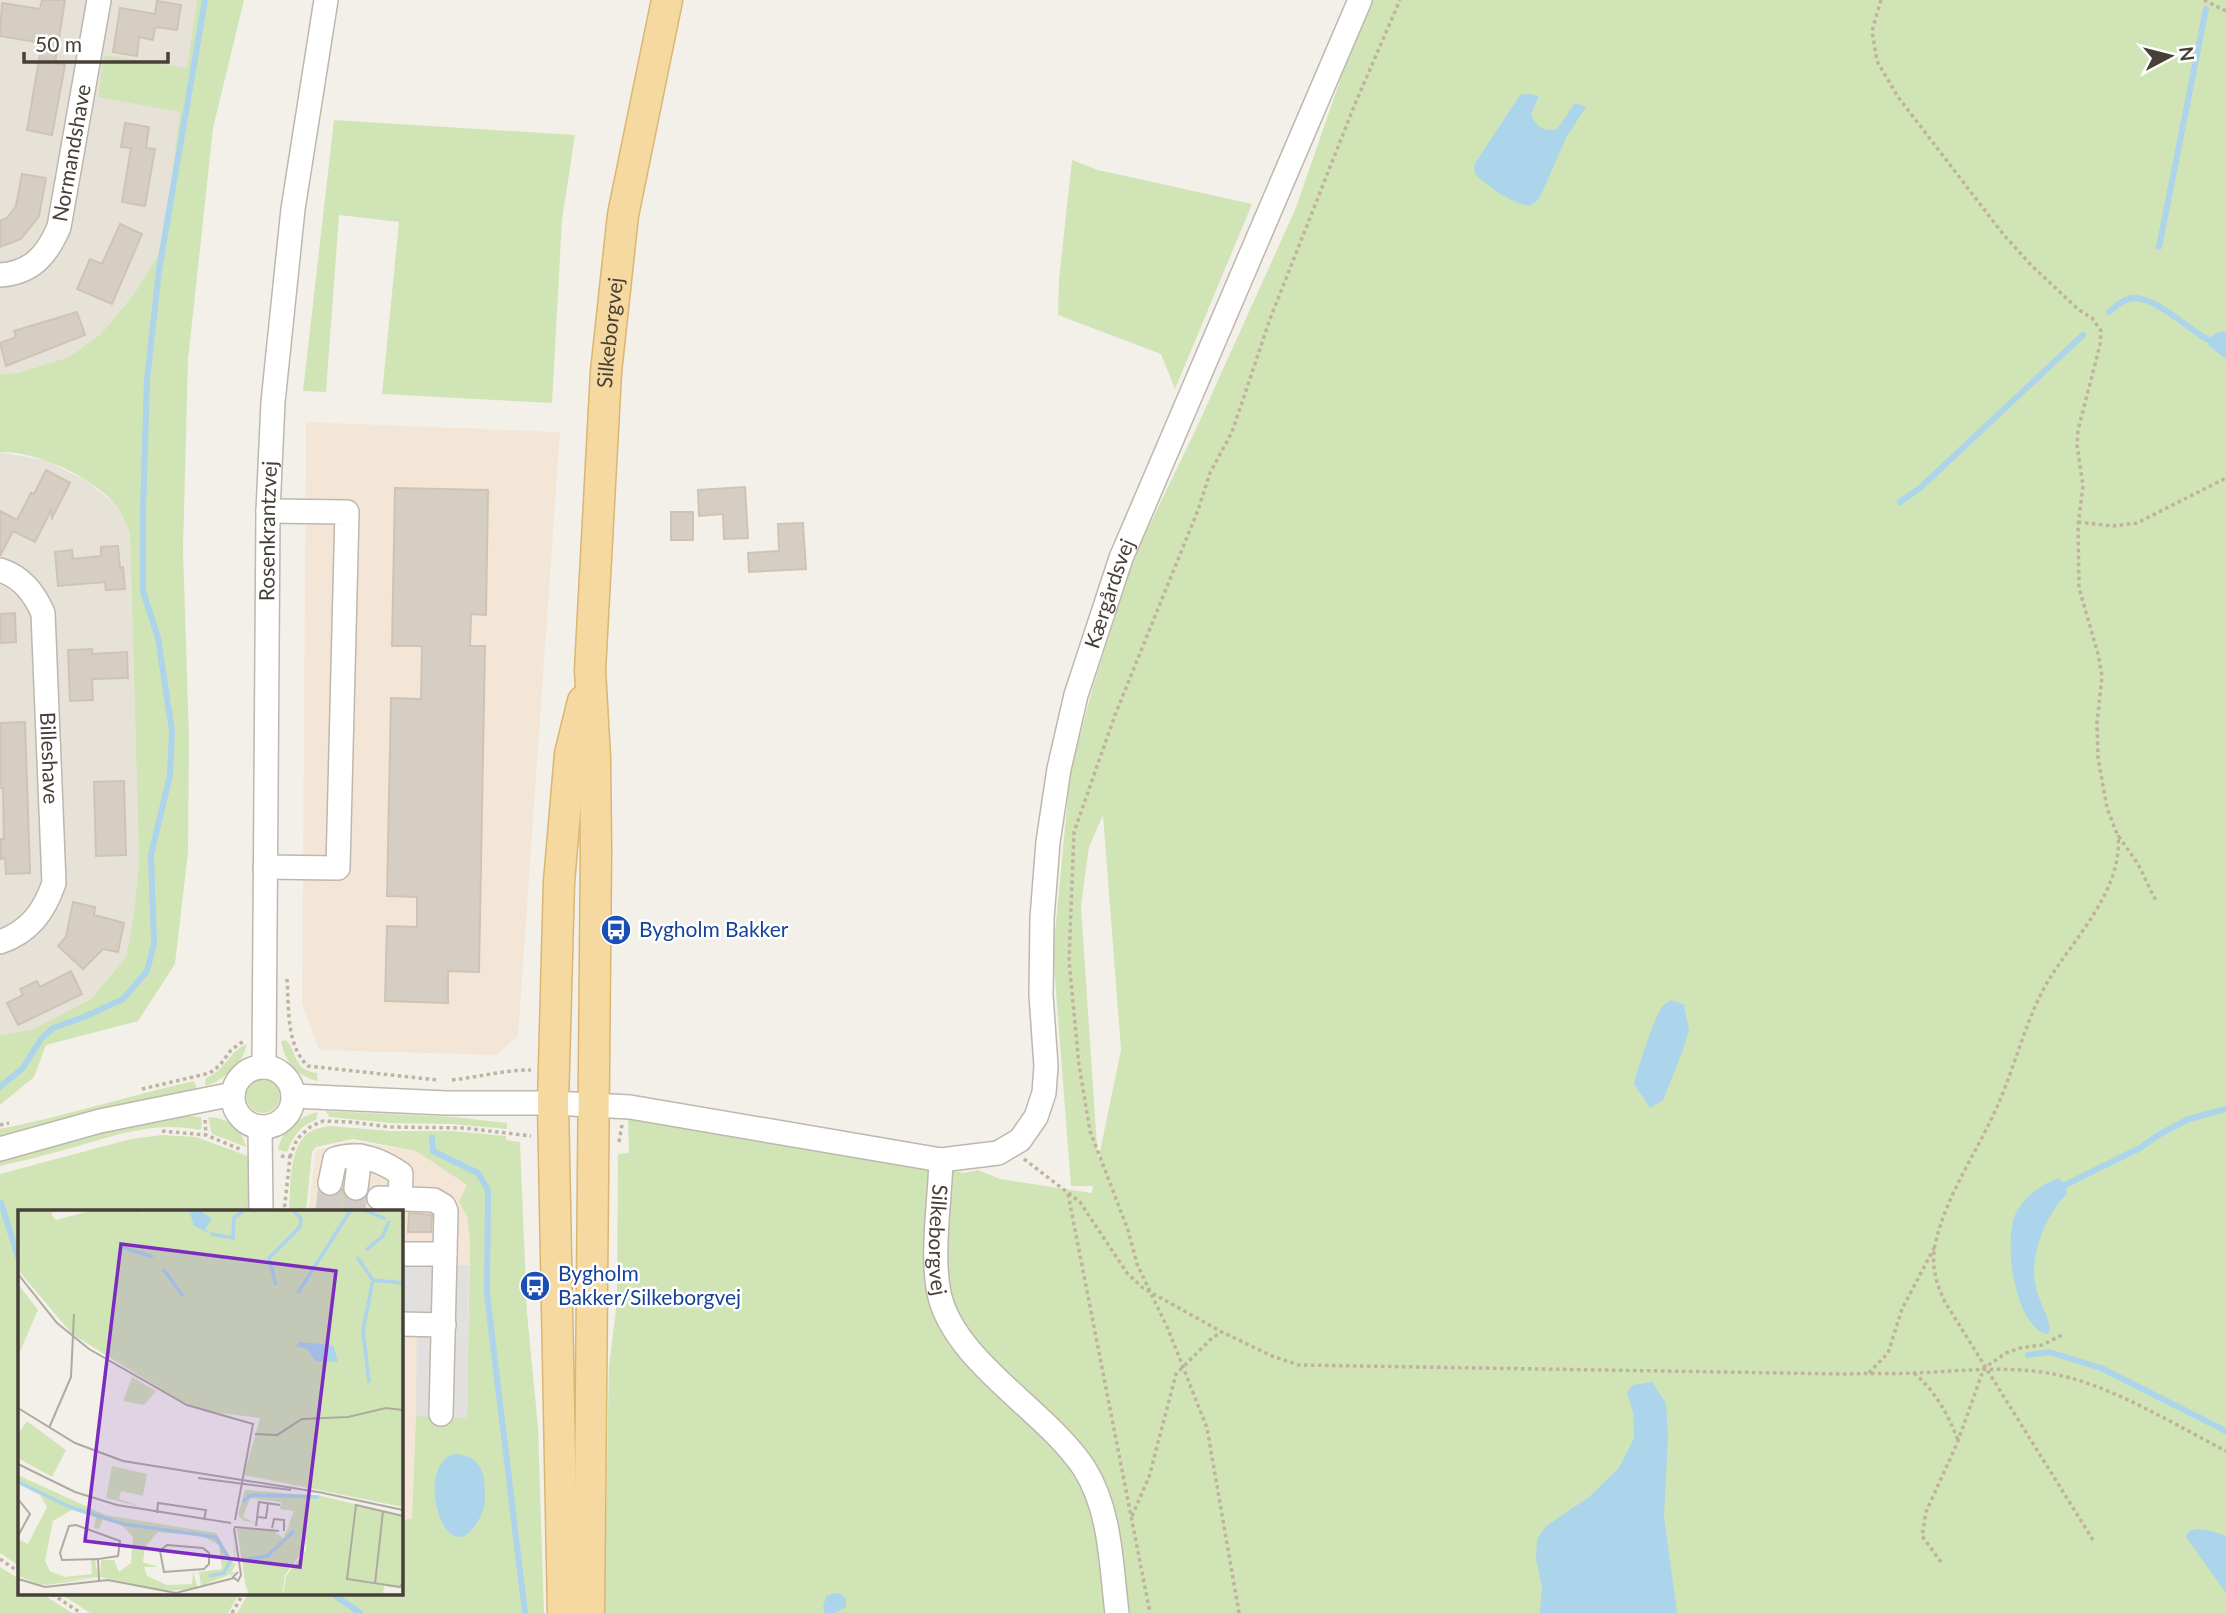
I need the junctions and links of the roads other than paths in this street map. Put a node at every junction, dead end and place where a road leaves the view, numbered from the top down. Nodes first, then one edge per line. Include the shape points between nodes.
1 (99, 0) edge
2 (326, 0) edge
3 (667, 0) edge
4 (1360, 0) edge
5 (0, 275) edge
6 (268, 511) junction
7 (0, 570) edge
8 (590, 670) junction
9 (265, 867) junction
10 (0, 942) edge
11 (264, 1067) junction
12 (233, 1094) junction
13 (293, 1096) junction
14 (553, 1103) junction
15 (594, 1105) junction
16 (260, 1126) junction
17 (0, 1149) edge
18 (360, 1156) junction
19 (941, 1160) junction
20 (330, 1182) tunnel mouth
21 (356, 1188) tunnel mouth
22 (385, 1203) edge
23 (261, 1210) edge
24 (402, 1254) edge
25 (445, 1254) junction
26 (402, 1324) edge
27 (444, 1325) junction
28 (441, 1414) dead end
29 (563, 1613) edge
30 (589, 1613) edge
31 (1117, 1613) edge

1 - 5 street, Normandshave via 59,227 49,249 33,265
2 - 6 street, Rosenkrantzvej via 292,222 273,402
3 - 8 main road, Silkeborgvej via 623,215 606,372
4 - 19 street, Kærgårdsvej via 1121,558 1076,695 1048,842 1041,995 1046,1066 1036,1117 1020,1140 998,1153
6 - 9 street, Rosenkrantzvej
6 - 9 street via 347,512 338,868
7 - 10 street, Billeshave via 24,583 43,613 54,883 36,920
8 - 14 main road, Silkeborgvej via 570,754 559,882
8 - 15 main road, Silkeborgvej via 595,758
9 - 11 street, Rosenkrantzvej
11 - 12 street via 243,1074
11 - 13 street via 284,1076
12 - 16 street via 240,1116
12 - 17 street via 100,1121
13 - 14 street
13 - 16 street via 284,1119
14 - 15 street, Silkeborgvej
14 - 29 main road, Silkeborgvej
15 - 19 street, Silkeborgvej via 631,1107
15 - 30 main road, Silkeborgvej
16 - 23 street
18 - 20 street via 350,1154 335,1160
18 - 21 street
18 - 22 street via 401,1174
19 - 31 street, Silkeborgvej via 939,1294 954,1331 1084,1469 1098,1496 1107,1535
22 - 25 street via 434,1200 444,1206
24 - 25 street
25 - 27 street
26 - 27 street
27 - 28 street

